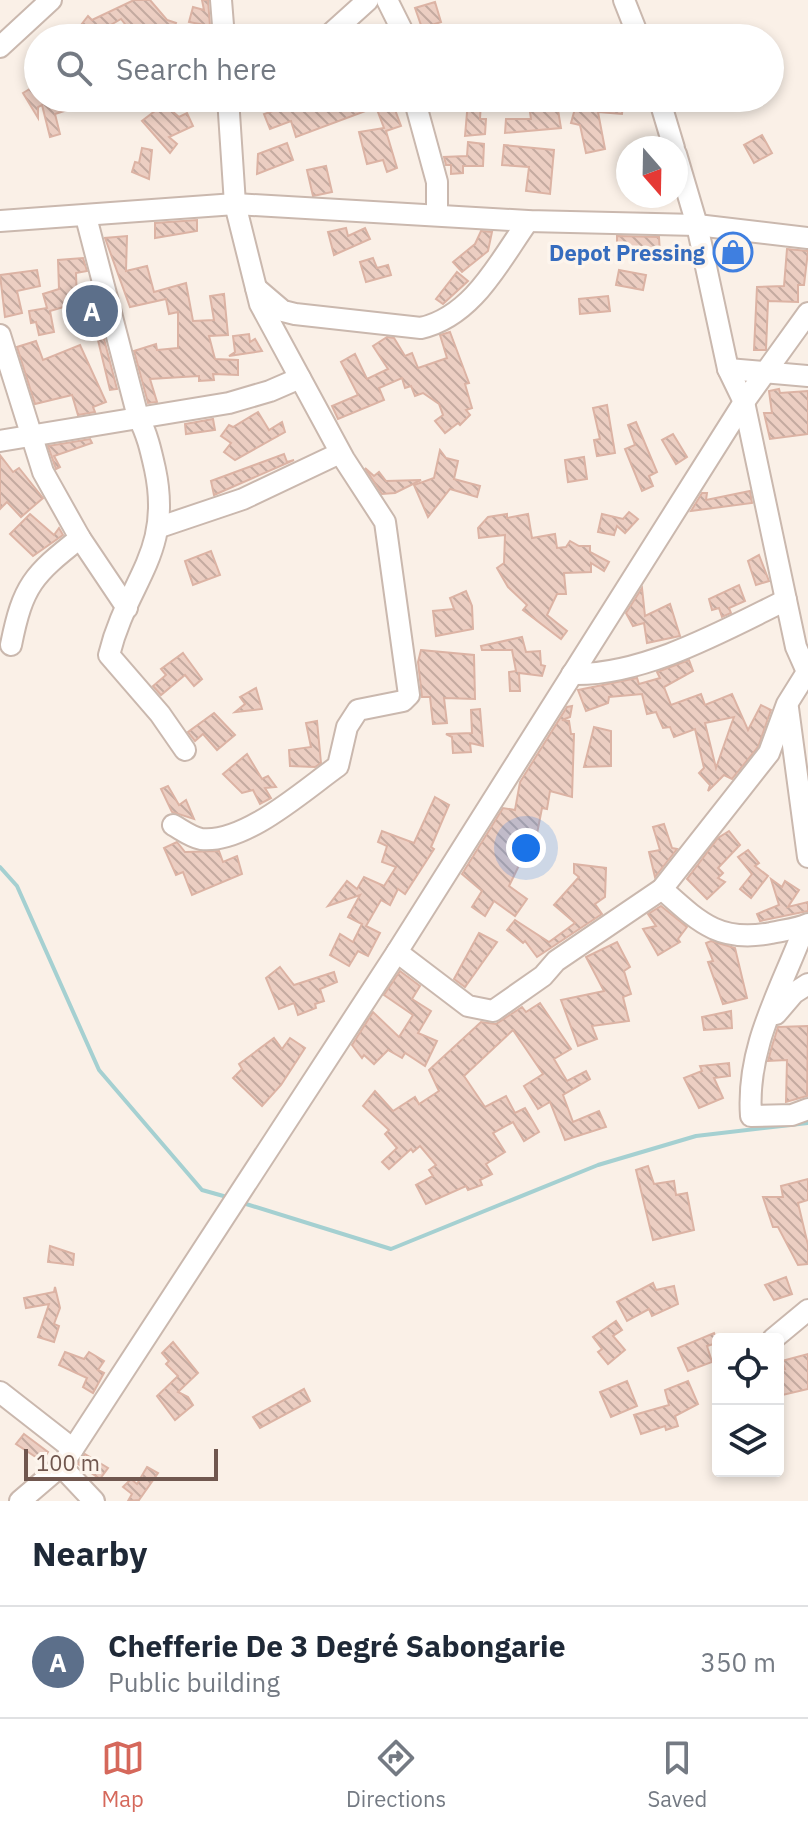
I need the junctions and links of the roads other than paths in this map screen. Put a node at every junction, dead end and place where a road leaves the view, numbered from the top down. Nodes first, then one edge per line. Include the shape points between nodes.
1 (51, 0) edge
2 (221, 0) edge
3 (368, 0) edge
4 (387, 0) edge
5 (624, 0) edge
6 (25, 24) edge
7 (223, 24) edge
8 (341, 24) edge
9 (399, 24) edge
10 (633, 24) edge
11 (24, 25) edge
12 (0, 47) edge
13 (229, 112) edge
14 (418, 112) edge
15 (663, 112) edge
16 (670, 136) edge
17 (688, 195) edge
18 (235, 204) junction
19 (437, 214) junction
20 (86, 217) junction
21 (0, 221) edge
22 (528, 221) junction
23 (697, 225) junction
24 (808, 238) edge
25 (808, 313) edge
26 (277, 319) junction
27 (1, 342) edge
28 (728, 369) junction
29 (768, 373) junction
30 (808, 376) edge
31 (300, 378) junction
32 (744, 402) junction
33 (138, 417) junction
34 (29, 436) junction
35 (0, 441) edge
36 (340, 453) junction
37 (160, 527) junction
38 (80, 538) junction
39 (786, 600) junction
40 (127, 608) junction
41 (11, 645) dead end
42 (808, 673) edge
43 (572, 674) junction
44 (787, 704) junction
45 (185, 750) dead end
46 (173, 825) dead end
47 (808, 857) edge
48 (662, 889) junction
49 (807, 925) edge
50 (397, 952) junction
51 (808, 984) edge
52 (759, 1035) junction
53 (808, 1109) edge
54 (808, 1310) edge
55 (780, 1333) edge
56 (0, 1392) edge
57 (67, 1458) junction
58 (20, 1501) edge
59 (94, 1501) edge

1 - 6 street
2 - 7 street
3 - 8 street
4 - 9 street
5 - 10 street
11 - 12 street
13 - 18 street
14 - 19 street via 437,182
15 - 16 street
17 - 23 street
18 - 19 street
18 - 20 street
18 - 26 street via 256,288
19 - 22 street
20 - 21 street
20 - 33 street
22 - 23 street
22 - 26 street via 468,302 437,324 421,328
23 - 24 street
23 - 28 street
25 - 29 street
26 - 31 street
27 - 34 street
28 - 29 street
28 - 32 street
29 - 30 street
29 - 32 street
31 - 33 street via 229,403
31 - 36 street
32 - 39 street
32 - 43 street
33 - 34 street
33 - 37 street via 161,500
34 - 35 street
34 - 38 street
36 - 37 street via 243,499
36 - 46 street via 385,522 409,695 403,701 358,710 347,727 338,766 254,825 201,839
37 - 40 street
38 - 40 street
38 - 41 street via 38,571 19,603
39 - 42 street
39 - 43 street via 671,652 601,674
40 - 45 street via 110,659
42 - 44 street
43 - 50 street
44 - 47 street
44 - 48 street via 769,753
48 - 49 street via 698,921 725,936
48 - 50 street via 493,1011 468,1006
49 - 52 street
50 - 57 street
51 - 52 street
52 - 53 street via 751,1116 792,1115
54 - 55 street
56 - 57 street
57 - 58 street
57 - 59 street

